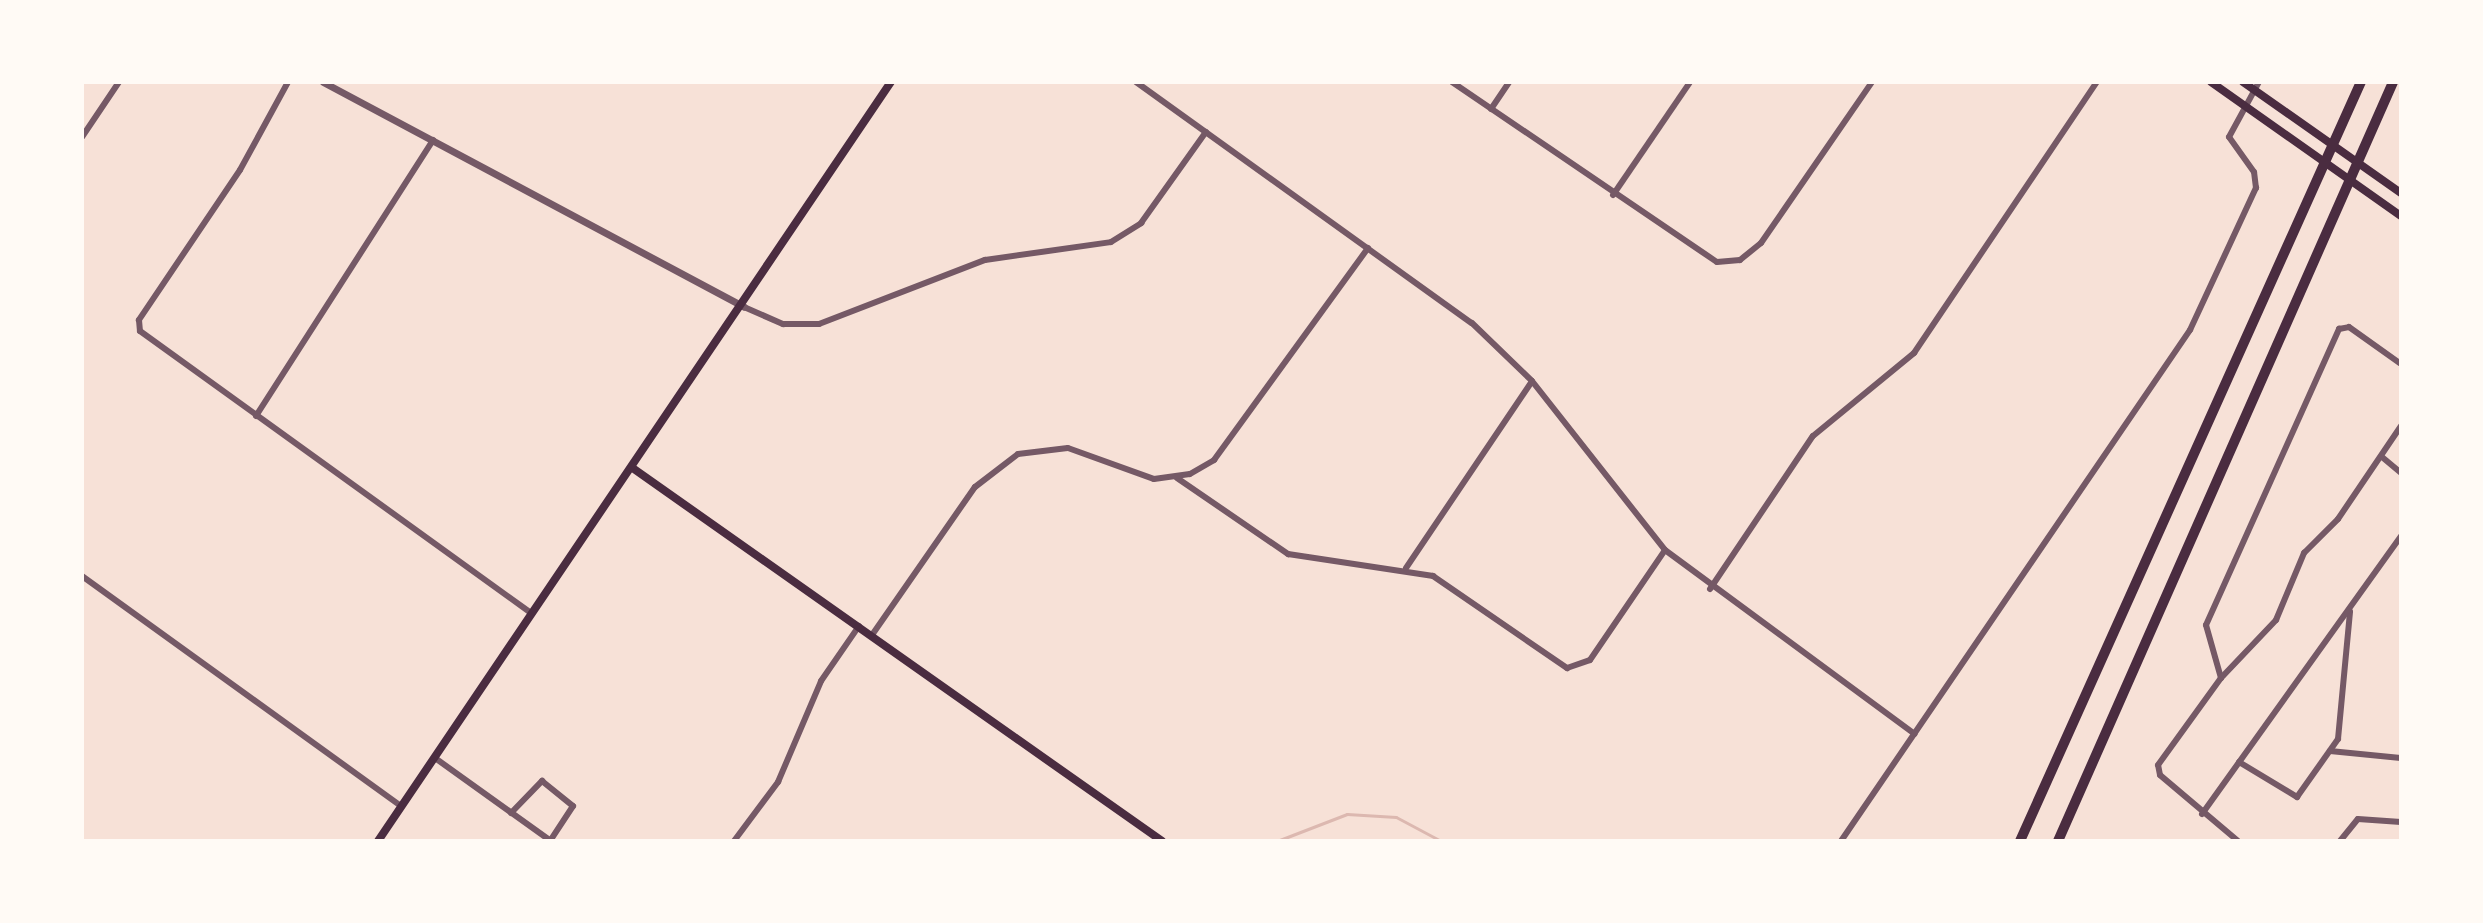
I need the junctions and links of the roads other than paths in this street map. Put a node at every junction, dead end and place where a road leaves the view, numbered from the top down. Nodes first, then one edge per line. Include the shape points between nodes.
1 (119, 82) edge
2 (288, 82) edge
3 (323, 82) edge
4 (891, 82) edge
5 (1136, 82) edge
6 (1452, 82) edge
7 (1509, 82) edge
8 (1690, 82) edge
9 (1872, 82) edge
10 (2097, 82) edge
11 (2211, 82) edge
12 (2243, 82) edge
13 (2361, 82) edge
14 (2393, 82) edge
15 (2257, 86) edge
16 (2245, 105) junction
17 (1491, 109) junction
18 (1206, 132) junction
19 (82, 137) edge
20 (433, 140) junction
21 (2401, 193) edge
22 (1613, 195) junction
23 (2401, 216) edge
24 (1368, 248) junction
25 (744, 307) junction
26 (2400, 361) edge
27 (1532, 381) junction
28 (256, 416) junction
29 (2401, 426) edge
30 (2382, 457) junction
31 (634, 469) junction
32 (2401, 473) edge
33 (1177, 478) junction
34 (2401, 536) edge
35 (1665, 550) junction
36 (1406, 568) junction
37 (82, 576) edge
38 (1710, 589) junction
39 (2350, 608) junction
40 (534, 615) junction
41 (859, 626) junction
42 (872, 635) junction
43 (2221, 678) junction
44 (1915, 734) junction
45 (2401, 748) edge
46 (2330, 751) junction
47 (435, 758) junction
48 (2400, 758) edge
49 (2239, 762) junction
50 (401, 806) junction
51 (511, 813) junction
52 (2202, 814) junction
53 (2401, 822) edge
54 (378, 841) edge
55 (550, 841) edge
56 (734, 841) edge
57 (1162, 841) edge
58 (1841, 841) edge
59 (2020, 841) edge
60 (2058, 841) edge
61 (2238, 841) edge
62 (2340, 841) edge

1 - 19 street
2 - 28 street via 138,327
3 - 20 street
4 - 25 main road
5 - 18 street
6 - 17 street
7 - 17 street
8 - 22 street
9 - 22 street via 1761,243 1740,260 1704,258
10 - 38 street via 1914,353 1820,428
11 - 16 main road
12 - 15 main road
13 - 59 highway
14 - 60 highway
15 - 16 street
15 - 21 main road
16 - 23 main road
16 - 44 street via 2229,137 2254,172 2256,188 2190,330
17 - 22 street
18 - 24 street
18 - 25 street via 1141,223 1111,242 985,260 819,324 783,324
20 - 25 street
20 - 28 street
24 - 27 street via 1472,323
24 - 33 street via 1226,447
25 - 31 main road
26 - 43 street via 2349,327 2339,329 2206,625
27 - 35 street
27 - 36 street
28 - 40 street
29 - 30 street
30 - 32 street
30 - 43 street via 2304,553 2276,620
31 - 40 main road
31 - 41 main road
33 - 36 street via 1288,554
33 - 42 street via 1136,476 1068,448 1032,450 1002,463 975,487
34 - 39 street
35 - 36 street via 1590,660 1576,668 1450,585
35 - 38 street
37 - 50 street
38 - 44 street
39 - 46 street via 2338,739
39 - 49 street
40 - 47 main road
41 - 42 main road
41 - 56 street via 821,681 778,782
42 - 57 main road
43 - 52 street via 2156,772
44 - 58 street
45 - 48 street
46 - 48 street
46 - 49 street via 2295,799
47 - 50 main road
47 - 51 street
49 - 52 street
50 - 54 main road
51 - 55 street
51 - 55 street via 542,781 573,806
52 - 61 street
53 - 62 street via 2358,819

